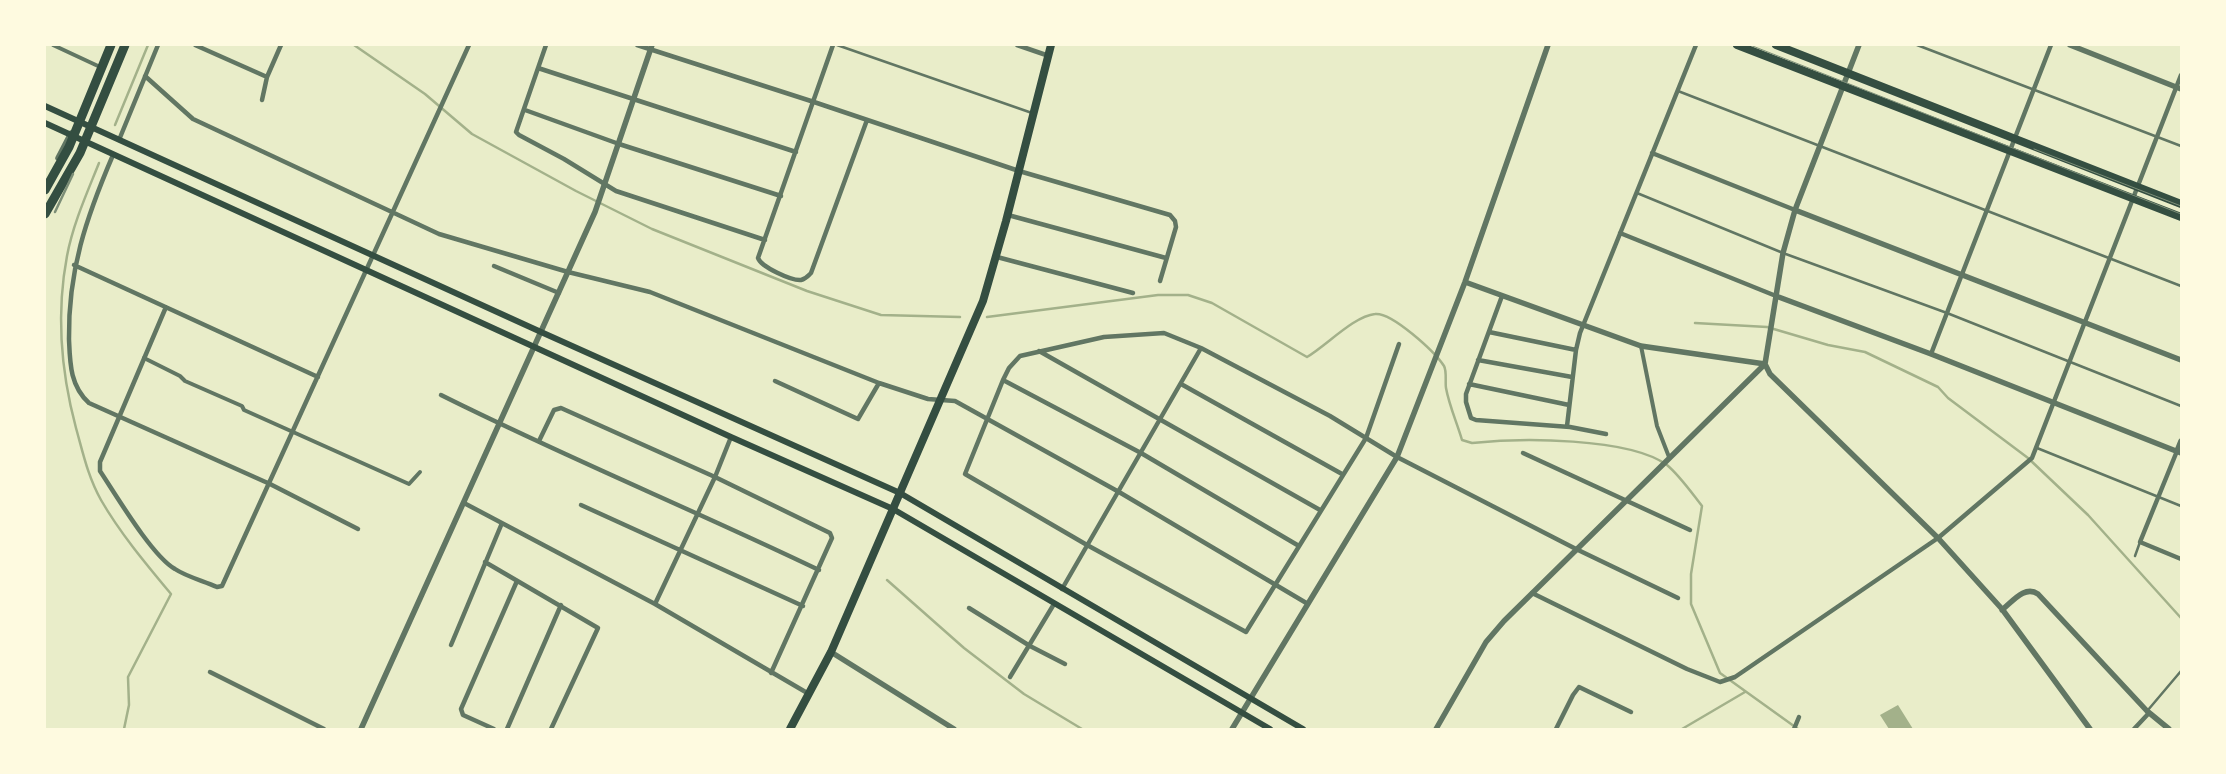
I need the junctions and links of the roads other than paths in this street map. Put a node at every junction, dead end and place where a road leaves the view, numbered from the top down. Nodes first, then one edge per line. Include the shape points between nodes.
1 (52, 45) edge
2 (107, 45) edge
3 (111, 45) edge
4 (125, 45) edge
5 (158, 45) edge
6 (195, 45) edge
7 (282, 45) edge
8 (469, 45) edge
9 (546, 45) edge
10 (636, 45) edge
11 (835, 45) edge
12 (1017, 45) edge
13 (1051, 45) edge
14 (1548, 45) edge
15 (1696, 45) edge
16 (1737, 45) edge
17 (1776, 45) edge
18 (1859, 45) edge
19 (1917, 45) edge
20 (2051, 45) edge
21 (2070, 45) edge
22 (651, 48) edge
23 (1049, 56) junction
24 (98, 66) junction
25 (538, 68) junction
26 (1848, 74) junction
27 (2181, 75) edge
28 (145, 76) junction
29 (267, 77) junction
30 (1843, 85) junction
31 (2179, 88) edge
32 (2033, 90) junction
33 (1678, 91) junction
34 (634, 99) junction
35 (262, 100) dead end
36 (814, 102) junction
37 (45, 106) edge
38 (525, 110) junction
39 (1034, 114) junction
40 (76, 120) junction
41 (866, 120) junction
42 (45, 123) edge
43 (70, 135) junction
44 (2157, 137) junction
45 (119, 140) junction
46 (2013, 140) junction
47 (618, 144) junction
48 (1820, 146) junction
49 (2181, 146) edge
50 (796, 152) junction
51 (2009, 152) junction
52 (1652, 153) junction
53 (113, 155) junction
54 (1019, 171) junction
55 (45, 185) edge
56 (605, 185) junction
57 (2138, 188) junction
58 (45, 190) edge
59 (1636, 192) junction
60 (780, 196) junction
61 (2134, 199) junction
62 (2181, 204) edge
63 (1795, 210) junction
64 (1986, 210) junction
65 (394, 212) junction
66 (45, 214) edge
67 (1008, 215) junction
68 (2181, 217) edge
69 (1620, 233) junction
70 (765, 240) junction
71 (1783, 253) junction
72 (372, 256) junction
73 (997, 257) junction
74 (1166, 258) junction
75 (2111, 258) junction
76 (74, 265) junction
77 (494, 266) dead end
78 (366, 269) junction
79 (568, 272) junction
80 (1961, 276) junction
81 (1160, 281) dead end
82 (1465, 282) junction
83 (2181, 286) edge
84 (1133, 293) dead end
85 (559, 294) junction
86 (1502, 296) junction
87 (1776, 296) junction
88 (166, 306) junction
89 (1947, 313) junction
90 (2085, 324) junction
91 (1584, 325) junction
92 (541, 332) junction
93 (1489, 332) junction
94 (1399, 344) dead end
95 (1640, 346) junction
96 (535, 347) junction
97 (1201, 348) junction
98 (1576, 350) junction
99 (1039, 351) junction
100 (1931, 354) junction
101 (144, 358) junction
102 (1478, 360) junction
103 (2181, 360) edge
104 (1765, 364) junction
105 (2070, 364) junction
106 (318, 376) junction
107 (1572, 377) junction
108 (1003, 380) junction
109 (775, 381) dead end
110 (879, 383) junction
111 (1181, 384) junction
112 (1469, 384) junction
113 (441, 396) dead end
114 (939, 400) junction
115 (2055, 402) junction
116 (1569, 405) junction
117 (2181, 406) edge
118 (119, 416) junction
119 (988, 418) junction
120 (1160, 420) junction
121 (500, 425) junction
122 (1567, 426) junction
123 (293, 432) junction
124 (1606, 434) dead end
125 (731, 437) junction
126 (1366, 438) junction
127 (2181, 441) edge
128 (539, 442) junction
129 (2037, 448) junction
130 (2179, 452) edge
131 (1141, 453) junction
132 (1523, 453) dead end
133 (1397, 457) junction
134 (1668, 458) junction
135 (420, 472) dead end
136 (1342, 474) junction
137 (715, 477) junction
138 (270, 484) junction
139 (1119, 492) junction
140 (900, 493) junction
141 (2158, 497) junction
142 (1626, 500) junction
143 (464, 504) junction
144 (581, 505) dead end
145 (2181, 506) edge
146 (893, 509) junction
147 (1320, 510) junction
148 (698, 513) junction
149 (502, 523) junction
150 (358, 529) dead end
151 (1690, 530) dead end
152 (1938, 538) junction
153 (2140, 542) junction
154 (1087, 545) junction
155 (1299, 546) junction
156 (1576, 549) junction
157 (680, 550) junction
158 (2135, 556) dead end
159 (2181, 559) edge
160 (485, 562) junction
161 (819, 570) junction
162 (518, 581) junction
163 (1274, 584) junction
164 (1062, 589) junction
165 (1532, 593) junction
166 (1678, 598) dead end
167 (654, 604) junction
168 (1054, 604) junction
169 (1308, 604) junction
170 (561, 605) junction
171 (803, 606) junction
172 (969, 608) dead end
173 (2002, 610) junction
174 (451, 645) dead end
175 (1030, 646) junction
176 (831, 652) junction
177 (1065, 664) dead end
178 (2181, 671) edge
179 (210, 672) dead end
180 (771, 673) junction
181 (1010, 677) dead end
182 (809, 694) junction
183 (1250, 699) junction
184 (1631, 712) dead end
185 (2148, 712) junction
186 (1242, 713) junction
187 (1798, 719) dead end
188 (324, 729) edge
189 (362, 729) edge
190 (494, 729) edge
191 (507, 729) edge
192 (551, 729) edge
193 (790, 729) edge
194 (954, 729) edge
195 (1232, 729) edge
196 (1270, 729) edge
197 (1303, 729) edge
198 (1436, 729) edge
199 (1556, 729) edge
200 (1794, 729) edge
201 (2090, 729) edge
202 (2134, 729) edge
203 (2169, 729) edge

1 - 24 street
2 - 24 street
3 - 58 highway via 69,147
4 - 66 highway via 80,153
5 - 28 street
6 - 29 street
7 - 29 street
8 - 65 street
9 - 25 street
10 - 22 street
11 - 36 street
11 - 39 lane
12 - 23 street
13 - 23 main road
14 - 82 street
15 - 33 street
16 - 30 main road
17 - 26 main road
18 - 26 street
19 - 32 lane
20 - 32 street
21 - 31 street
22 - 34 street
22 - 36 street
23 - 39 main road
24 - 40 street
25 - 34 street
25 - 38 street
26 - 30 street
26 - 46 main road
27 - 31 street
28 - 45 street
28 - 65 street via 188,115
29 - 35 street
30 - 48 street
30 - 51 main road
31 - 44 street
32 - 44 lane
32 - 46 street
33 - 48 lane
33 - 52 street
34 - 47 street
34 - 50 street
36 - 41 street
36 - 50 street
37 - 40 main road
38 - 47 street
38 - 56 street via 516,132 519,135
39 - 54 main road
40 - 43 street
40 - 45 main road
41 - 54 street
41 - 70 street via 811,273 798,280 764,266 758,258
42 - 43 main road
43 - 53 main road
43 - 55 street
44 - 49 lane
44 - 57 street
45 - 72 main road
46 - 51 street
46 - 57 main road
47 - 56 street
47 - 60 street
48 - 63 street
48 - 64 lane
50 - 60 street
51 - 61 main road
51 - 64 street
52 - 59 street
52 - 63 street
53 - 76 street via 90,209
53 - 78 main road
54 - 67 main road
54 - 74 street via 1170,215 1176,227
56 - 70 street
56 - 79 street
57 - 61 street
57 - 62 main road
59 - 69 street
59 - 71 lane
60 - 70 street
61 - 68 main road
61 - 75 street
63 - 71 street
63 - 80 street
64 - 75 lane
64 - 80 street
65 - 72 street
65 - 79 street via 439,234
67 - 73 main road
67 - 74 street
69 - 87 street
69 - 91 street
71 - 87 street
71 - 89 lane
72 - 78 street
72 - 92 main road
73 - 84 street
73 - 114 main road via 983,301
74 - 81 street
75 - 83 lane
75 - 90 street
76 - 88 street
76 - 118 street via 69,307 72,373 79,394 89,403
77 - 85 street
78 - 96 main road
78 - 106 street
79 - 85 street
79 - 110 street via 650,292
80 - 89 street
80 - 90 street
82 - 86 street
82 - 133 street
85 - 92 street
86 - 91 street
86 - 93 street
87 - 100 street
87 - 104 street
88 - 101 street
88 - 106 street
89 - 100 street
89 - 105 lane
90 - 103 street
90 - 105 street
91 - 95 street
91 - 98 street
92 - 96 street
92 - 140 main road
93 - 98 street
93 - 102 street
94 - 126 street
95 - 104 street
95 - 134 street via 1657,426
96 - 121 street
96 - 125 main road
97 - 99 street via 1156,332 1104,337
97 - 111 street
97 - 126 street
98 - 107 street
99 - 108 street via 1020,356
99 - 120 street
100 - 115 street
101 - 118 street
101 - 123 street
102 - 107 street
102 - 112 street
104 - 134 street
104 - 152 street via 1770,374
105 - 115 street
105 - 117 lane
106 - 123 street
107 - 116 street
108 - 119 street
108 - 131 street
109 - 110 street via 858,419
110 - 114 street
111 - 120 street
111 - 136 street
112 - 116 street
112 - 122 street via 1466,402 1470,418
113 - 121 street
114 - 119 street via 955,401
114 - 140 main road
115 - 129 street
115 - 130 street
116 - 122 street
118 - 138 street
118 - 138 street via 100,462 100,471 167,563 175,569 217,587 222,586
119 - 139 street
119 - 154 street via 965,474
120 - 131 street
120 - 147 street
121 - 128 street
121 - 143 street
122 - 124 street
123 - 135 street via 409,484
123 - 138 street
125 - 137 street
125 - 146 main road
126 - 133 street
126 - 136 street
127 - 130 street
128 - 137 street via 554,410 558,408
128 - 148 street
129 - 141 lane
129 - 152 street via 2032,458
130 - 141 street
131 - 139 street
131 - 155 street
132 - 142 street
133 - 156 street
133 - 169 street
134 - 142 street
136 - 147 street
137 - 148 street
137 - 161 street via 833,535
138 - 150 street
139 - 154 street
139 - 163 street
140 - 146 main road
140 - 164 main road
141 - 145 lane
141 - 153 street
142 - 151 street
142 - 156 street
143 - 149 street
143 - 189 street
144 - 157 street
146 - 168 main road
146 - 176 main road
147 - 155 street
148 - 157 street
148 - 161 street
149 - 160 street
149 - 167 street
152 - 165 street via 1735,677 1720,682
152 - 173 street
153 - 158 lane
153 - 159 street
154 - 163 street via 1246,632
154 - 164 street
155 - 163 street
156 - 165 street
156 - 166 street
157 - 167 street
157 - 171 street
160 - 162 street
160 - 174 street
161 - 171 street
162 - 170 street
162 - 190 street via 461,712
163 - 169 street
164 - 183 main road
165 - 198 street via 1486,642
167 - 180 street
168 - 175 street
168 - 186 main road
169 - 183 street
170 - 191 street
170 - 192 street via 598,628
171 - 180 street
172 - 175 street
173 - 185 street via 2026,590 2038,594
173 - 201 street
175 - 177 street
175 - 181 street
176 - 182 main road
176 - 194 street
178 - 185 lane
179 - 188 street
180 - 182 street
182 - 193 main road
183 - 186 street
183 - 197 main road
184 - 199 street via 1579,686
185 - 202 street
185 - 203 street
186 - 195 street
186 - 196 main road
187 - 200 street

